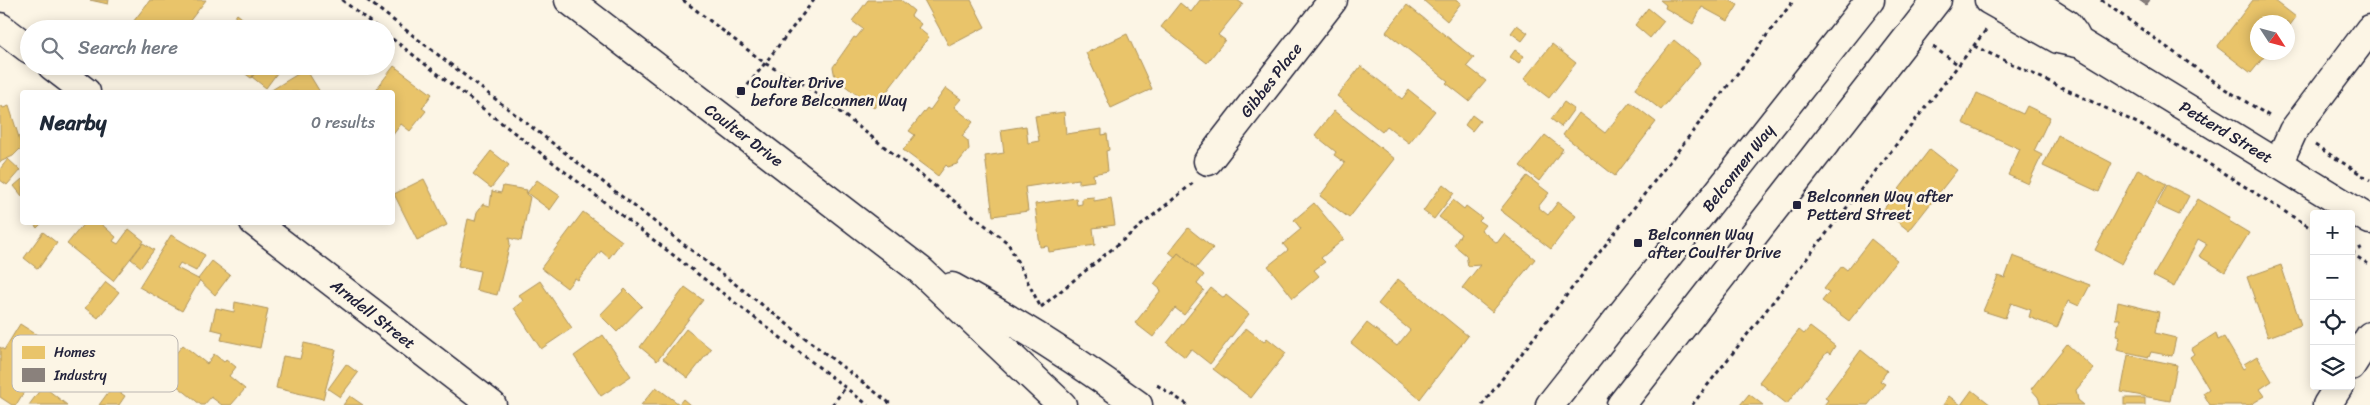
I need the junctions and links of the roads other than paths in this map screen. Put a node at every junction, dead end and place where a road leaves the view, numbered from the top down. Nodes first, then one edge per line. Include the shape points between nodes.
1 (569, 0) edge
2 (1333, 0) edge
3 (1937, 0) edge
4 (2030, 0) edge
5 (1870, 1) edge
6 (1996, 4) edge
7 (0, 27) edge
8 (2370, 29) edge
9 (20, 42) edge
10 (2082, 44) junction
11 (64, 75) edge
12 (83, 90) edge
13 (1208, 161) road end
14 (2278, 164) junction
15 (258, 225) edge
16 (2368, 233) edge
17 (920, 270) junction
18 (2370, 336) edge
19 (2355, 360) edge
20 (2336, 390) edge
21 (492, 405) edge
22 (1062, 405) edge
23 (1138, 405) edge
24 (1550, 405) edge
25 (1621, 405) edge
26 (2327, 405) edge

1 - 17 main road, Coulter Drive
2 - 13 main road, Gibbes Place
3 - 25 main road
4 - 10 main road, Petterd Street via 2067,24
5 - 24 main road, Belconnen Way
6 - 10 main road, Petterd Street via 2058,39
7 - 9 main road
8 - 14 main road via 2298,123
10 - 14 main road, Petterd Street
11 - 12 main road
14 - 16 main road, Petterd Street
15 - 21 main road, Arndell Street
17 - 22 main road, Coulter Drive
17 - 23 main road, Coulter Drive via 1077,360
18 - 19 main road
20 - 26 main road

